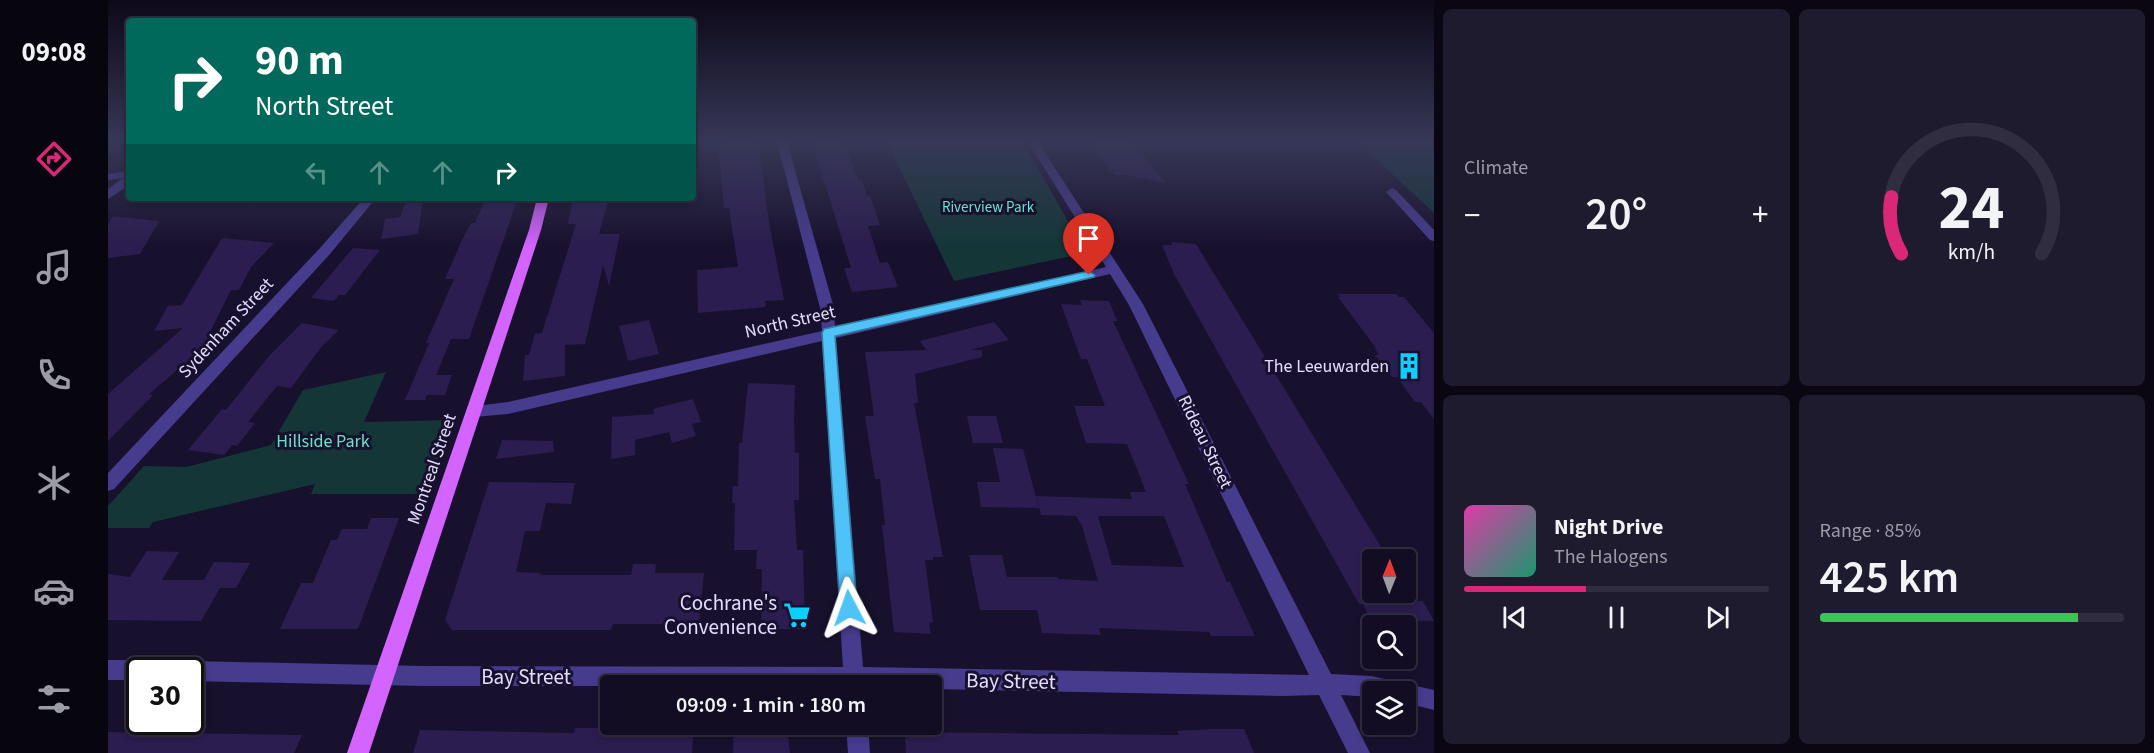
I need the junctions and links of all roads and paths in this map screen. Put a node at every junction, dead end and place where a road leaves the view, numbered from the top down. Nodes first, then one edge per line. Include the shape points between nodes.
1 (792, 177) edge
2 (1056, 177) edge
3 (126, 181) edge
4 (1392, 192) dead end
5 (108, 195) edge
6 (367, 201) edge
7 (542, 201) edge
8 (1434, 237) edge
9 (1114, 268) junction
10 (828, 333) junction
11 (474, 411) junction
12 (108, 484) edge
13 (108, 669) edge
14 (126, 669) edge
15 (204, 671) edge
16 (384, 675) junction
17 (854, 675) edge
18 (600, 678) edge
19 (942, 682) edge
20 (1325, 684) junction
21 (1362, 686) edge
22 (1416, 696) edge
23 (1434, 700) edge
24 (858, 735) edge
25 (358, 753) edge
26 (859, 753) edge
27 (1359, 753) edge

1 - 10 street via 827,308
2 - 9 street, Rideau Street
3 - 5 street
4 - 8 street
6 - 12 street, Sydenham Street
7 - 11 main road, Montreal Street
9 - 10 street, North Street
9 - 20 street, Rideau Street via 1136,304
10 - 11 street, North Street via 508,408
10 - 17 street
11 - 16 main road, Montreal Street
13 - 14 street
15 - 16 street, Bay Street
16 - 18 street, Bay Street
16 - 25 main road, Montreal Street
19 - 20 street, Bay Street
20 - 21 street, Bay Street
20 - 27 street, Rideau Street
22 - 23 street
24 - 26 street

